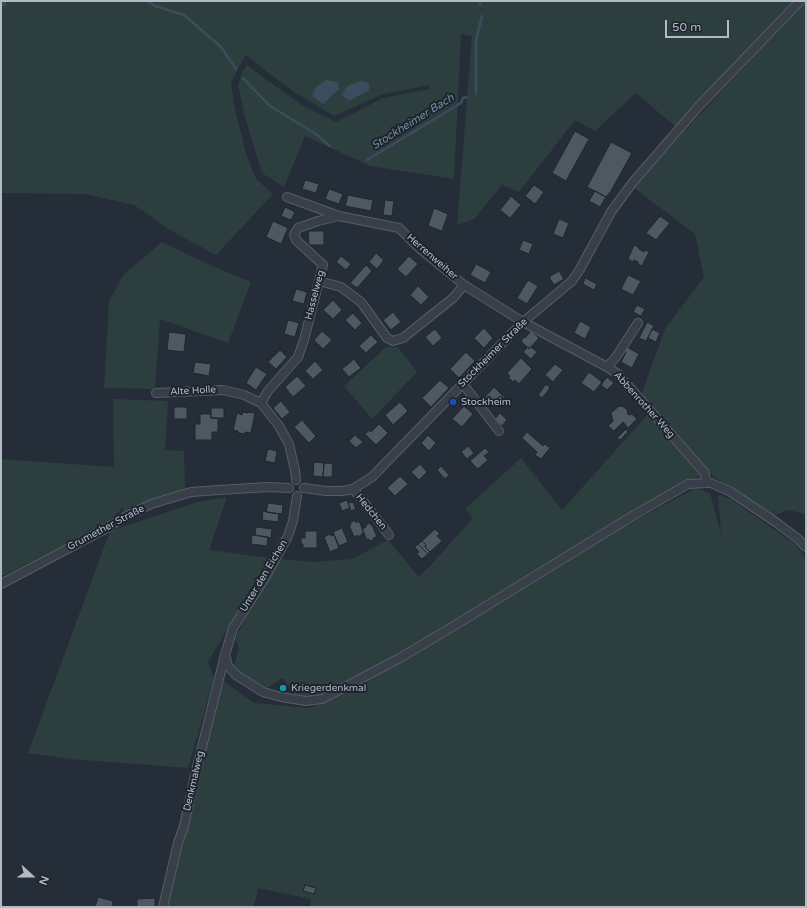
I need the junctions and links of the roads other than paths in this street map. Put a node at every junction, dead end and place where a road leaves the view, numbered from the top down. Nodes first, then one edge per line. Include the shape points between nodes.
1 (800, 1) edge
2 (287, 197) dead end
3 (339, 216) junction
4 (319, 282) junction
5 (464, 285) junction
6 (523, 322) junction
7 (638, 323) dead end
8 (607, 367) junction
9 (463, 384) junction
10 (156, 393) dead end
11 (261, 404) junction
12 (499, 431) dead end
13 (296, 480) junction
14 (707, 483) junction
15 (289, 488) junction
16 (304, 488) junction
17 (353, 489) junction
18 (297, 496) junction
19 (390, 534) dead end
20 (806, 547) edge
21 (1, 584) edge
22 (225, 654) junction
23 (163, 907) edge

1 - 6 street, Stockheimer Straße via 699,106 633,182 611,212 572,280
2 - 3 street, Herrenweiher
3 - 4 street, Hasselweg via 298,228 294,235 296,240 323,265
3 - 5 street, Herrenweiher via 399,228
4 - 5 street via 341,287 361,302 387,338 393,341 403,338 453,298
4 - 11 street, Hasselweg via 298,357 268,391
5 - 6 street, Herrenweiher
6 - 8 street, Abbenrother Weg
6 - 9 street, Stockheimer Straße
7 - 8 street
8 - 14 street, Abbenrother Weg via 618,374 704,472
9 - 12 street
9 - 17 street, Stockheimer Straße via 372,477
10 - 11 street, Alte Holle via 223,390 244,395
11 - 13 street, Alte Holle via 279,426 289,444
13 - 15 street
13 - 16 street via 301,482
14 - 20 street via 731,492 777,523
14 - 22 street via 688,484 398,659 322,699 306,701 263,692 236,675 228,666
15 - 18 street via 290,492
15 - 21 street, Grumether Straße via 191,492 151,504
16 - 17 street, Stockheimer Straße via 326,491
16 - 18 street via 303,493
17 - 19 street, Hedchen
18 - 22 street, Unter den Eichen via 288,536 233,628
22 - 23 street, Denkmalweg

